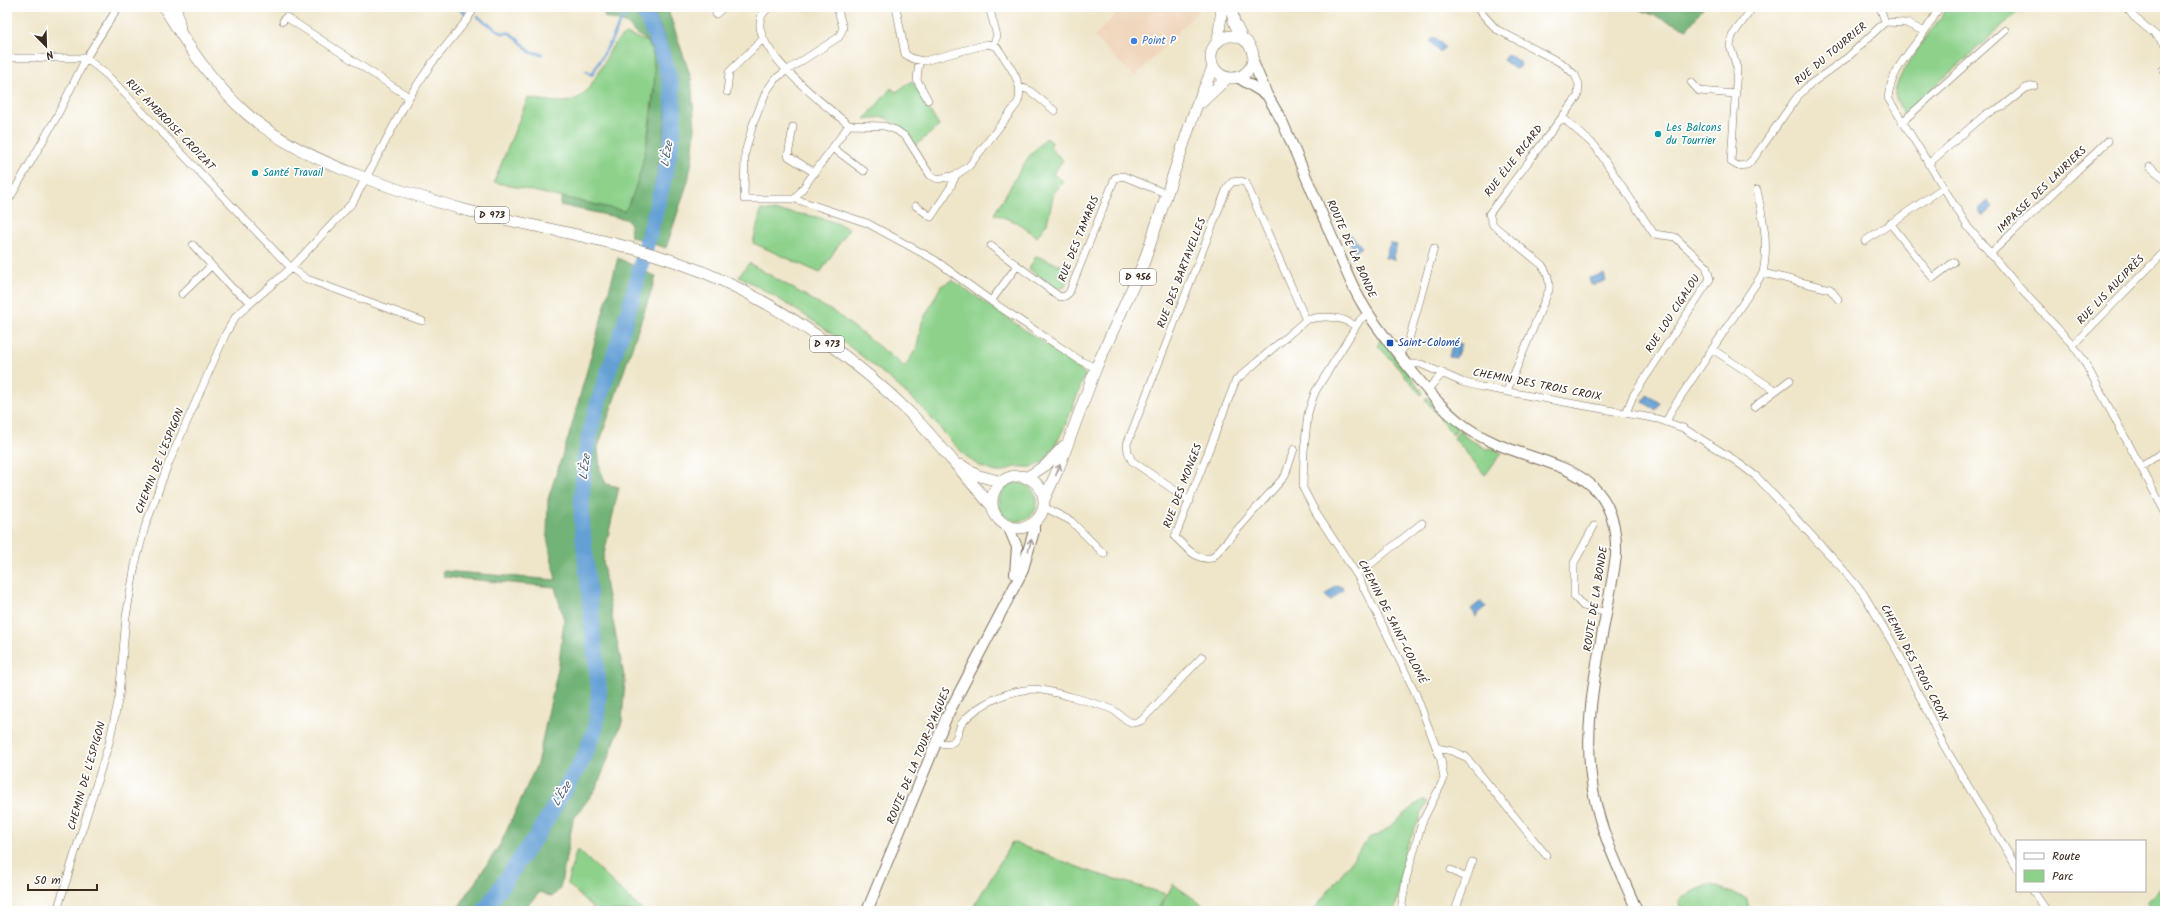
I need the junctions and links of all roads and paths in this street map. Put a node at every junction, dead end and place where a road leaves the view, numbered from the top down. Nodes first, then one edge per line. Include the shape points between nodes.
1 (118, 7) edge
2 (164, 7) edge
3 (176, 7) edge
4 (475, 7) edge
5 (724, 7) edge
6 (770, 7) edge
7 (837, 7) edge
8 (896, 7) edge
9 (989, 7) edge
10 (1222, 7) edge
11 (1231, 7) edge
12 (1476, 7) edge
13 (1753, 7) edge
14 (1880, 7) edge
15 (1939, 7) edge
16 (2126, 7) edge
17 (716, 14) dead end
18 (283, 21) dead end
19 (1885, 22) junction
20 (2005, 30) dead end
21 (1924, 31) junction
22 (182, 33) junction
23 (1242, 38) junction
24 (762, 39) junction
25 (1218, 41) junction
26 (2165, 43) edge
27 (993, 45) junction
28 (7, 58) edge
29 (86, 58) junction
30 (919, 61) junction
31 (1253, 62) junction
32 (1213, 67) junction
33 (786, 71) junction
34 (1227, 78) junction
35 (1239, 78) junction
36 (1691, 82) dead end
37 (2034, 86) dead end
38 (1020, 88) junction
39 (727, 92) dead end
40 (1736, 94) junction
41 (1267, 95) junction
42 (409, 97) junction
43 (928, 100) dead end
44 (1195, 110) junction
45 (1055, 111) dead end
46 (1562, 117) junction
47 (1902, 122) junction
48 (849, 125) junction
49 (793, 128) dead end
50 (2108, 140) dead end
51 (833, 148) junction
52 (1928, 164) junction
53 (2150, 167) dead end
54 (864, 171) dead end
55 (815, 173) junction
56 (956, 174) junction
57 (2165, 179) edge
58 (1943, 188) junction
59 (1757, 190) dead end
60 (1167, 194) junction
61 (795, 199) junction
62 (7, 203) edge
63 (916, 206) dead end
64 (1890, 223) junction
65 (1865, 241) dead end
66 (193, 245) dead end
67 (991, 246) dead end
68 (1434, 248) dead end
69 (2165, 251) edge
70 (1990, 254) junction
71 (1954, 262) dead end
72 (211, 266) junction
73 (1017, 266) junction
74 (291, 268) junction
75 (1763, 272) junction
76 (182, 294) dead end
77 (1838, 300) dead end
78 (991, 301) junction
79 (251, 302) junction
80 (1368, 313) junction
81 (1306, 320) junction
82 (422, 321) dead end
83 (1356, 326) junction
84 (2073, 345) junction
85 (1712, 349) junction
86 (1398, 355) junction
87 (1406, 364) junction
88 (1096, 368) junction
89 (1443, 373) junction
90 (1790, 380) dead end
91 (1427, 390) junction
92 (1775, 390) junction
93 (1507, 391) junction
94 (1754, 407) dead end
95 (1626, 413) junction
96 (1666, 422) junction
97 (1069, 439) junction
98 (1294, 449) dead end
99 (2165, 450) edge
100 (952, 459) junction
101 (2141, 467) junction
102 (1026, 478) junction
103 (1002, 482) junction
104 (1190, 501) junction
105 (1044, 504) junction
106 (992, 506) junction
107 (2165, 512) edge
108 (1034, 523) junction
109 (1422, 523) dead end
110 (1008, 526) junction
111 (1594, 526) dead end
112 (1104, 554) dead end
113 (1357, 575) junction
114 (1012, 592) junction
115 (1607, 613) junction
116 (1202, 657) dead end
117 (935, 742) junction
118 (1437, 748) junction
119 (1546, 856) dead end
120 (1472, 862) dead end
121 (2016, 866) edge
122 (1451, 870) dead end
123 (1466, 878) junction
124 (2034, 892) edge
125 (57, 911) edge
126 (867, 911) edge
127 (1401, 911) edge
128 (1455, 911) edge
129 (1637, 911) edge
130 (2047, 911) edge

1 - 29 street
2 - 22 main road, D 973
3 - 22 main road, D 973
4 - 42 street, CHEMIN DE L'ESPIGON
5 - 17 street
6 - 24 street via 760,18 758,28
7 - 33 street via 843,28 839,37
8 - 30 street via 906,54
9 - 27 street via 997,36
10 - 25 main road
11 - 23 main road via 1234,22
12 - 46 street, RUE ÉLIE RICARD via 1496,29 1563,64 1575,75 1579,84 1578,96
13 - 40 street, RUE DU TOURRIER via 1732,36 1730,46 1737,68
14 - 19 street
15 - 21 street
16 - 26 street
18 - 42 street via 286,17
19 - 21 street via 1906,23
19 - 40 street, RUE DU TOURRIER via 1848,57 1797,97 1754,158 1747,165 1738,166 1731,162
20 - 47 street
21 - 47 street via 1904,58 1889,86 1888,98
22 - 100 main road, D 973 via 202,65 247,114 313,157 424,198 606,242 678,263 749,294 811,332 885,390
23 - 25 main road via 1230,36
23 - 31 main road via 1253,51
24 - 33 street
24 - 39 street via 729,72
25 - 32 main road via 1211,56
27 - 30 street via 988,44
27 - 38 street via 997,47
28 - 29 street
29 - 62 street via 56,118
29 - 74 street, RUE AMBROISE CROIZAT via 107,75
30 - 43 street via 917,80
31 - 35 main road
31 - 41 main road, ROUTE DE LA BONDE
32 - 34 main road via 1221,76
32 - 44 main road, D 956
33 - 48 street
33 - 61 street via 775,79 766,92 753,124 745,153 744,199
34 - 35 main road
34 - 44 main road, D 956 via 1207,95
35 - 41 main road, ROUTE DE LA BONDE
36 - 40 street via 1699,91
37 - 52 street via 2026,88 2002,107 1986,114
38 - 45 street via 1029,90
38 - 56 street via 1021,97 1018,104 969,166
41 - 80 main road, ROUTE DE LA BONDE via 1282,121 1344,265
42 - 74 street, CHEMIN DE L'ESPIGON via 353,202
44 - 60 main road, D 956
46 - 93 street, RUE ÉLIE RICARD via 1489,214 1493,225 1542,265 1550,281 1549,290
46 - 95 street, RUE LOU CIGALOU via 1595,146 1654,234 1675,236 1709,271 1710,278 1634,396
47 - 52 street
48 - 51 street
48 - 56 street via 881,125 896,130 906,137 930,175 938,179
49 - 55 street via 788,156
50 - 70 street, IMPASSE DES LAURIERS
51 - 54 street
51 - 55 street
52 - 58 street
53 - 57 street
55 - 61 street
56 - 63 street via 931,217
58 - 64 street
58 - 70 street via 1968,227
59 - 75 street via 1766,239
60 - 73 street, RUE DES TAMARIS via 1123,176 1115,178 1069,293 1065,296 1060,297
60 - 88 main road, D 956 via 1138,276
61 - 78 street via 867,222 935,260
64 - 65 street
64 - 71 street via 1933,278
66 - 72 street
67 - 73 street, RUE DES TAMARIS
68 - 86 street via 1408,343
69 - 84 street, RUE LIS AUCIPRÈS
70 - 84 street
72 - 76 street
72 - 79 street via 232,288
73 - 78 street
74 - 79 street, CHEMIN DE L'ESPIGON
74 - 82 street, RUE AMBROISE CROIZAT via 306,279
75 - 77 street via 1830,289
75 - 85 street
78 - 88 street via 1081,361
79 - 125 street, CHEMIN DE L'ESPIGON via 236,316 226,333 145,527 126,617 119,697 87,819
80 - 83 street, CHEMIN DE SAINT-COLOMÉ
80 - 86 main road, ROUTE DE LA BONDE
81 - 83 street via 1318,316 1329,317 1345,320
81 - 104 street, RUE DES MONGES via 1236,380
81 - 104 street, RUE DES BARTAVELLES via 1246,183 1232,182 1227,188 1128,444 1132,461
83 - 113 street, CHEMIN DE SAINT-COLOMÉ via 1315,392 1308,413 1303,488
84 - 101 street
85 - 92 street
85 - 96 street
86 - 87 main road, ROUTE DE LA BONDE
87 - 89 street, CHEMIN DES TROIS CROIX via 1421,364
87 - 91 main road, ROUTE DE LA BONDE
88 - 97 main road, D 956
89 - 91 street
89 - 93 street, CHEMIN DES TROIS CROIX via 1462,382
90 - 92 street
91 - 115 main road, ROUTE DE LA BONDE via 1453,417 1479,436 1507,449 1565,468 1592,485 1608,506 1617,538
92 - 94 street
93 - 95 street, CHEMIN DES TROIS CROIX
95 - 96 street, CHEMIN DES TROIS CROIX
96 - 121 street, CHEMIN DES TROIS CROIX via 1683,428 1733,459 1756,477 1863,593 1899,654 1943,744
97 - 102 main road, D 956 via 1046,465
105 -> 97 main road, D 956
98 - 104 street, RUE DES MONGES via 1285,476 1212,558 1204,560 1175,537
99 - 101 street
100 - 103 main road, D 973 via 976,475
100 - 106 main road, D 973
101 - 107 street
102 - 103 main road via 1014,477
102 - 105 main road via 1038,486
103 - 106 main road via 994,493
105 - 108 main road
105 - 112 street via 1071,521
106 - 110 main road via 998,518
108 - 110 main road via 1026,527
114 -> 108 main road, ROUTE DE LA TOUR-D'AIGUES via 1022,572
109 - 113 street
110 - 114 main road, ROUTE DE LA TOUR-D'AIGUES via 1017,547 1018,562
111 - 115 street via 1574,563 1574,596 1583,606
113 - 118 street, CHEMIN DE SAINT-COLOMÉ via 1415,692
114 - 117 main road, ROUTE DE LA TOUR-D'AIGUES
115 - 129 main road, ROUTE DE LA BONDE via 1590,721 1591,770 1600,821
116 - 117 street via 1137,723 1131,723 1113,710 1033,689 1012,693 984,705 960,725 956,739 952,743
117 - 126 main road, ROUTE DE LA TOUR-D'AIGUES
118 - 119 street via 1452,751 1466,758
118 - 127 street, CHEMIN DE SAINT-COLOMÉ via 1444,779 1422,822 1406,879
120 - 123 street
122 - 123 street
123 - 128 street
124 - 130 street

